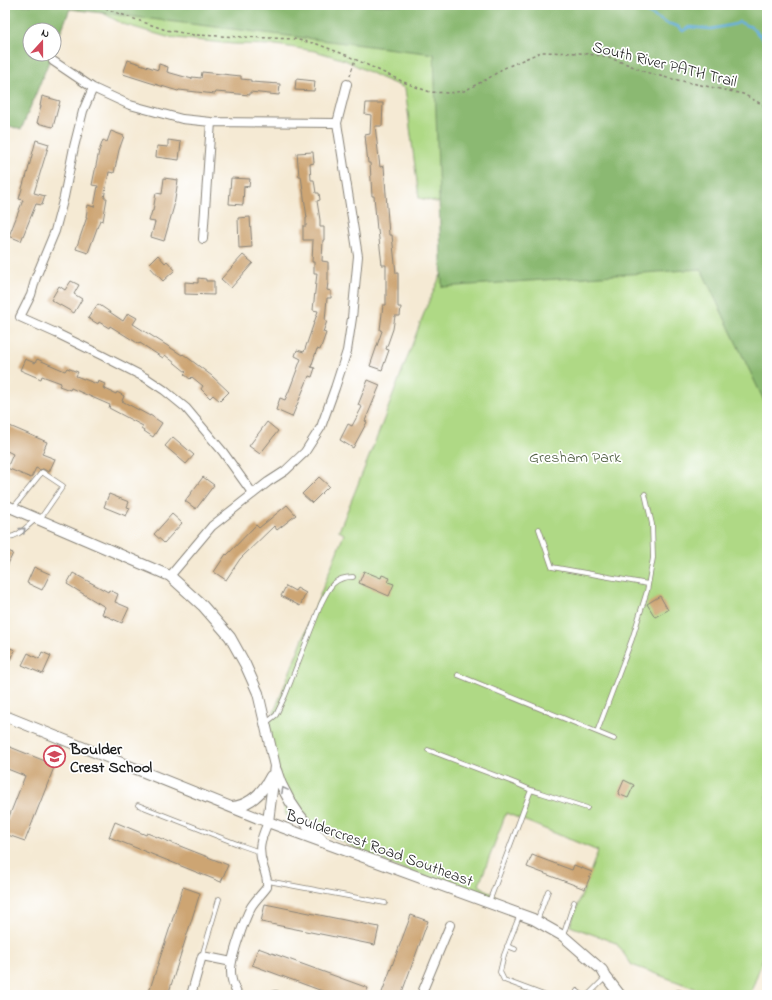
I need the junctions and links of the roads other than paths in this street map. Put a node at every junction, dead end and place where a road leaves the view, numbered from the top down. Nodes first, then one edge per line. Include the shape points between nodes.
1 (54, 62) edge
2 (347, 84) road end
3 (93, 88) junction
4 (211, 122) junction
5 (337, 123) junction
6 (203, 239) dead end
7 (253, 494) junction
8 (645, 494) dead end
9 (9, 507) edge
10 (38, 519) junction
11 (539, 529) dead end
12 (7, 537) edge
13 (170, 576) junction
14 (353, 578) dead end
15 (648, 584) junction
16 (458, 675) dead end
17 (5, 716) edge
18 (266, 724) junction
19 (597, 732) junction
20 (614, 739) dead end
21 (428, 750) dead end
22 (275, 766) junction
23 (531, 790) junction
24 (138, 805) dead end
25 (232, 807) junction
26 (587, 808) dead end
27 (268, 822) junction
28 (324, 843) junction
29 (260, 848) junction
30 (267, 881) junction
31 (548, 891) dead end
32 (220, 900) dead end
33 (489, 902) junction
34 (574, 902) dead end
35 (385, 903) dead end
36 (520, 914) junction
37 (536, 921) junction
38 (450, 925) dead end
39 (563, 936) junction
40 (508, 946) junction
41 (515, 949) dead end
42 (202, 956) junction
43 (232, 962) junction
44 (606, 977) junction
45 (577, 991) dead end
46 (191, 995) edge
47 (238, 995) edge
48 (421, 995) edge
49 (544, 995) edge
50 (582, 995) edge
51 (588, 995) edge
52 (620, 995) edge
53 (670, 995) edge
54 (692, 995) edge

1 - 3 street
2 - 5 street
3 - 4 street via 130,105 182,119
3 - 7 street via 83,111 55,231 20,317 101,355 164,390 186,408 223,452
4 - 5 street
4 - 6 street
5 - 7 street via 358,256 347,351 320,427 305,452 285,471
7 - 13 street via 212,526
8 - 15 lane via 652,524 652,558
9 - 10 street, Bouldercrest Road Southeast
9 - 10 lane via 42,472 63,486
12 -> 10 lane via 16,536
10 - 13 street, Bouldercrest Road Southeast
11 - 15 lane via 552,567
13 - 18 street, Bouldercrest Road Southeast via 203,606 230,637 258,693
14 - 18 lane via 339,579 327,591 285,696 276,715
15 - 19 lane via 632,639
16 - 19 lane
17 - 25 street
18 - 22 street, Bouldercrest Road Southeast
19 - 20 lane
21 - 23 lane
22 - 25 street via 260,793 251,801
22 - 27 street, Bouldercrest Road Southeast
28 -> 22 street via 304,820 281,786
23 - 26 lane
23 - 33 lane
24 - 29 lane via 240,845
25 - 27 street
27 - 28 street, Bouldercrest Road Southeast
27 - 29 street
28 - 33 street, Bouldercrest Road Southeast
29 - 30 street
30 - 35 lane
30 - 43 street via 267,888 252,906 241,931
31 - 37 lane
32 - 42 lane
33 - 36 street, Bouldercrest Road Southeast
34 - 39 lane
36 - 37 street, Bouldercrest Road Southeast
36 - 40 lane
37 - 39 street, Bouldercrest Road Southeast
38 - 48 street
39 - 44 street, Bouldercrest Road Southeast via 602,970
40 - 41 lane
40 - 49 lane via 500,972 504,980
42 - 43 street
42 - 46 street
43 - 47 street via 232,982
44 - 51 lane
44 - 52 street, Bouldercrest Road Southeast
45 - 50 lane
53 - 54 lane via 678,992

